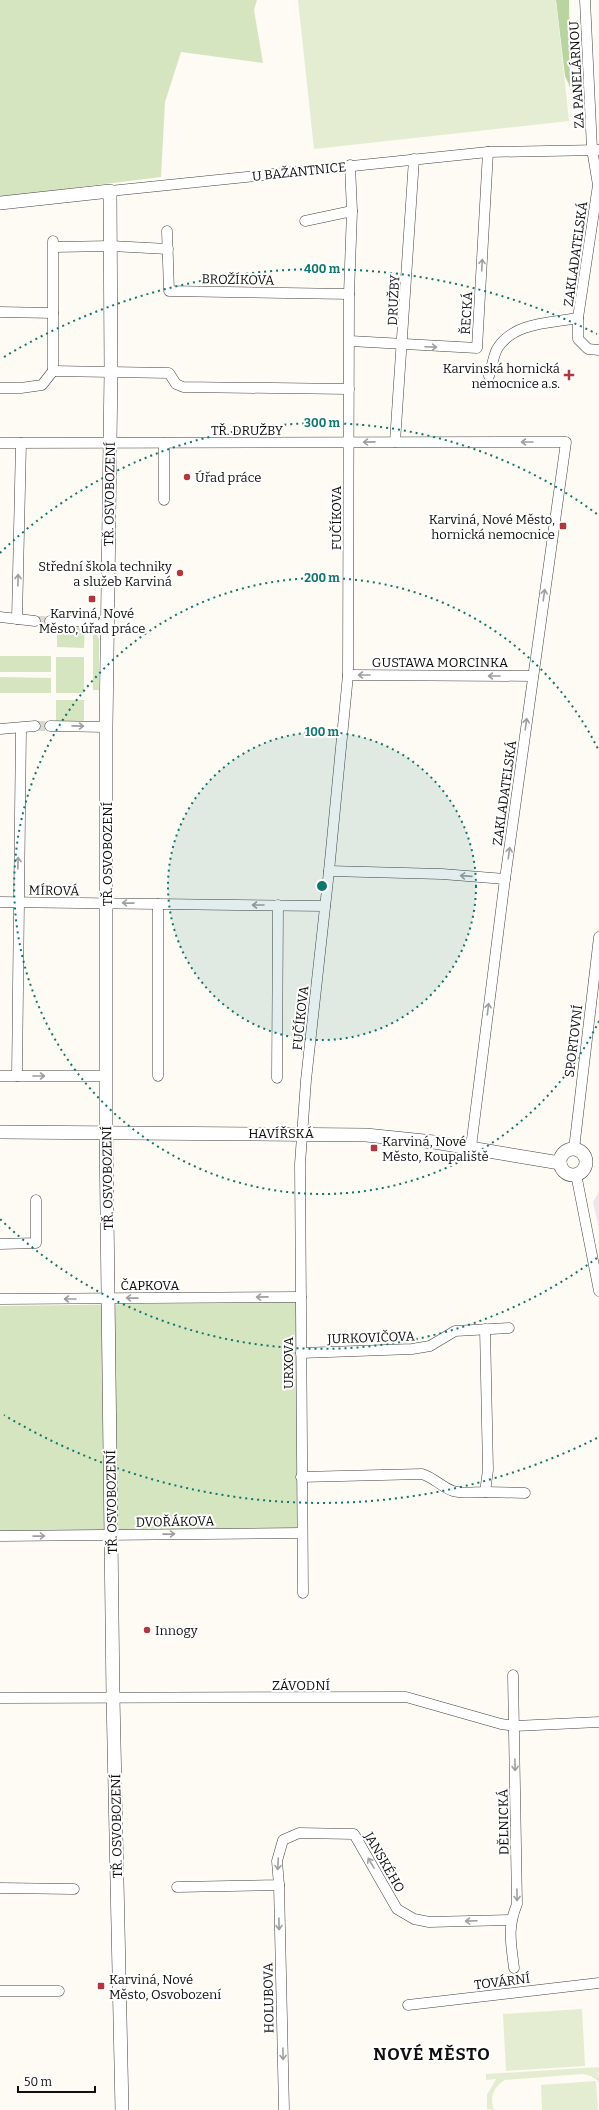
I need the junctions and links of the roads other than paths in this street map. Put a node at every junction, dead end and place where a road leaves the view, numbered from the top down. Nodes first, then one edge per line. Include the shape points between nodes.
1 (585, 0) edge
2 (596, 150) edge
3 (488, 152) junction
4 (414, 159) junction
5 (350, 165) junction
6 (110, 191) junction
7 (0, 203) edge
8 (352, 211) junction
9 (305, 221) dead end
10 (167, 230) dead end
11 (111, 246) junction
12 (168, 249) junction
13 (349, 294) junction
14 (0, 312) edge
15 (53, 313) junction
16 (578, 318) junction
17 (350, 341) junction
18 (403, 345) junction
19 (599, 350) edge
20 (52, 371) junction
21 (111, 372) junction
22 (489, 376) dead end
23 (0, 388) edge
24 (349, 389) junction
25 (110, 442) junction
26 (395, 442) junction
27 (566, 442) joint
28 (0, 443) edge
29 (21, 443) junction
30 (164, 443) junction
31 (349, 443) junction
32 (164, 500) dead end
33 (0, 617) edge
34 (17, 619) junction
35 (35, 621) tunnel mouth
36 (50, 621) tunnel mouth
37 (108, 621) junction
38 (348, 675) junction
39 (533, 676) junction
40 (35, 726) tunnel mouth
41 (50, 726) tunnel mouth
42 (106, 727) junction
43 (21, 728) junction
44 (0, 729) edge
45 (329, 870) junction
46 (505, 879) junction
47 (0, 902) edge
48 (17, 902) junction
49 (107, 903) junction
50 (158, 904) junction
51 (278, 905) junction
52 (325, 906) junction
53 (599, 938) edge
54 (0, 1076) edge
55 (17, 1076) junction
56 (107, 1076) junction
57 (158, 1076) dead end
58 (277, 1078) dead end
59 (0, 1132) edge
60 (106, 1132) junction
61 (303, 1134) junction
62 (471, 1147) junction
63 (574, 1149) junction
64 (593, 1162) edge
65 (560, 1163) junction
66 (576, 1174) junction
67 (36, 1200) dead end
68 (0, 1244) edge
69 (599, 1291) edge
70 (300, 1297) junction
71 (109, 1298) junction
72 (0, 1299) edge
73 (510, 1328) dead end
74 (485, 1329) junction
75 (301, 1353) junction
76 (301, 1477) junction
77 (485, 1492) junction
78 (525, 1493) dead end
79 (302, 1532) junction
80 (112, 1535) junction
81 (0, 1536) edge
82 (303, 1593) dead end
83 (513, 1674) dead end
84 (113, 1697) junction
85 (0, 1698) edge
86 (599, 1722) edge
87 (515, 1726) junction
88 (278, 1885) junction
89 (177, 1887) dead end
90 (0, 1888) edge
91 (74, 1889) dead end
92 (510, 1920) junction
93 (514, 1968) dead end
94 (599, 1984) edge
95 (0, 1991) edge
96 (59, 1991) dead end
97 (408, 2005) dead end
98 (122, 2110) edge
99 (284, 2110) edge

1 - 2 street, ZA PANELÁRNOU
2 - 3 street, U BAŽANTNICE
2 - 16 street, ZAKLADATELSKÁ via 598,185
3 - 4 street, U BAŽANTNICE
18 -> 3 street, ŘECKÁ via 477,348
4 - 5 street, U BAŽANTNICE
4 - 18 street, DRUŽBY
5 - 6 street, U BAŽANTNICE
5 - 8 street, FUČÍKOVA
6 - 7 street, U BAŽANTNICE
6 - 11 street, TŘ. OSVOBOZENÍ
8 - 9 street
8 - 13 street, FUČÍKOVA
10 - 12 street, BROŽÍKOVA
11 - 12 street
11 - 15 street via 54,244
11 - 21 street, TŘ. OSVOBOZENÍ
12 - 13 street, BROŽÍKOVA via 169,291
13 - 17 street, FUČÍKOVA
14 - 15 street
15 - 20 street
16 - 19 street, ZAKLADATELSKÁ via 578,339 588,349
16 - 22 street via 518,329 508,335 497,350
17 - 18 street, ŘECKÁ
17 - 24 street, FUČÍKOVA
18 - 26 street, DRUŽBY
20 - 21 street
20 - 23 street via 42,385
21 - 24 street via 169,373 176,384 183,387
21 - 25 street, TŘ. OSVOBOZENÍ
24 - 31 street, FUČÍKOVA
25 - 29 street, TŘ. DRUŽBY
25 - 30 street, TŘ. DRUŽBY
25 - 37 street, TŘ. OSVOBOZENÍ
27 -> 26 street, TŘ. DRUŽBY
26 -> 31 street, TŘ. DRUŽBY
39 -> 27 street, ZAKLADATELSKÁ
28 - 29 street, TŘ. DRUŽBY
34 -> 29 street
30 - 31 street, TŘ. DRUŽBY
30 - 32 street
31 - 38 street, FUČÍKOVA
33 - 34 street
34 - 35 street
36 - 37 street
37 - 42 street, TŘ. OSVOBOZENÍ
39 -> 38 street, GUSTAWA MORCINKA
38 - 45 street, FUČÍKOVA
46 -> 39 street, ZAKLADATELSKÁ
40 - 43 street
41 -> 42 street
42 - 49 street, TŘ. OSVOBOZENÍ
43 - 44 street
48 -> 43 street
46 -> 45 street
45 - 52 street, FUČÍKOVA
62 -> 46 street, ZAKLADATELSKÁ
47 - 48 street, MÍROVÁ
48 - 49 street, MÍROVÁ
48 - 55 street
50 -> 49 street
49 - 56 street, TŘ. OSVOBOZENÍ
51 -> 50 street
50 - 57 street
51 - 52 street
51 - 58 street, FUČÍKOVA
52 - 61 street, FUČÍKOVA via 306,1080
53 - 63 street, SPORTOVNÍ
54 - 55 street
55 -> 56 street
56 - 60 street, TŘ. OSVOBOZENÍ
59 - 60 street, HAVÍŘSKÁ
60 - 61 street, HAVÍŘSKÁ
60 - 71 street, TŘ. OSVOBOZENÍ
61 - 62 street, HAVÍŘSKÁ via 390,1136
61 - 70 street, URXOVA via 300,1164
62 - 65 street, HAVÍŘSKÁ
63 - 64 street via 582,1152
63 - 65 street via 562,1154
64 - 66 street
65 - 66 street via 567,1173
66 - 69 street
67 - 68 street via 36,1243
70 -> 71 street, ČAPKOVA
70 - 75 street, URXOVA
71 -> 72 street, ČAPKOVA
71 - 80 street, TŘ. OSVOBOZENÍ
73 - 74 street, JURKOVIČOVA
74 - 75 street, JURKOVIČOVA via 455,1331 430,1346 412,1349
74 - 77 street via 488,1470
75 - 76 street, URXOVA
76 - 77 street via 422,1474 433,1477 444,1487 454,1491
76 - 79 street, URXOVA
77 - 78 street
80 -> 79 street, DVOŘÁKOVA
79 - 82 street, URXOVA
81 -> 80 street, DVOŘÁKOVA
80 - 84 street, TŘ. OSVOBOZENÍ
83 - 87 street, DĚLNICKÁ
84 - 85 street, ZÁVODNÍ
84 - 87 street, ZÁVODNÍ via 406,1697
84 - 98 street, TŘ. OSVOBOZENÍ
86 - 87 street, ZÁVODNÍ
87 -> 92 street, DĚLNICKÁ via 517,1904
88 - 89 street
92 -> 88 street, JANSKÉHO via 429,1922 414,1919 397,1909 354,1834 299,1833 283,1840 277,1861
88 -> 99 street, HOLUBOVA
90 - 91 street
92 - 93 street, DĚLNICKÁ
94 - 97 street, TOVÁRNÍ
95 - 96 street

